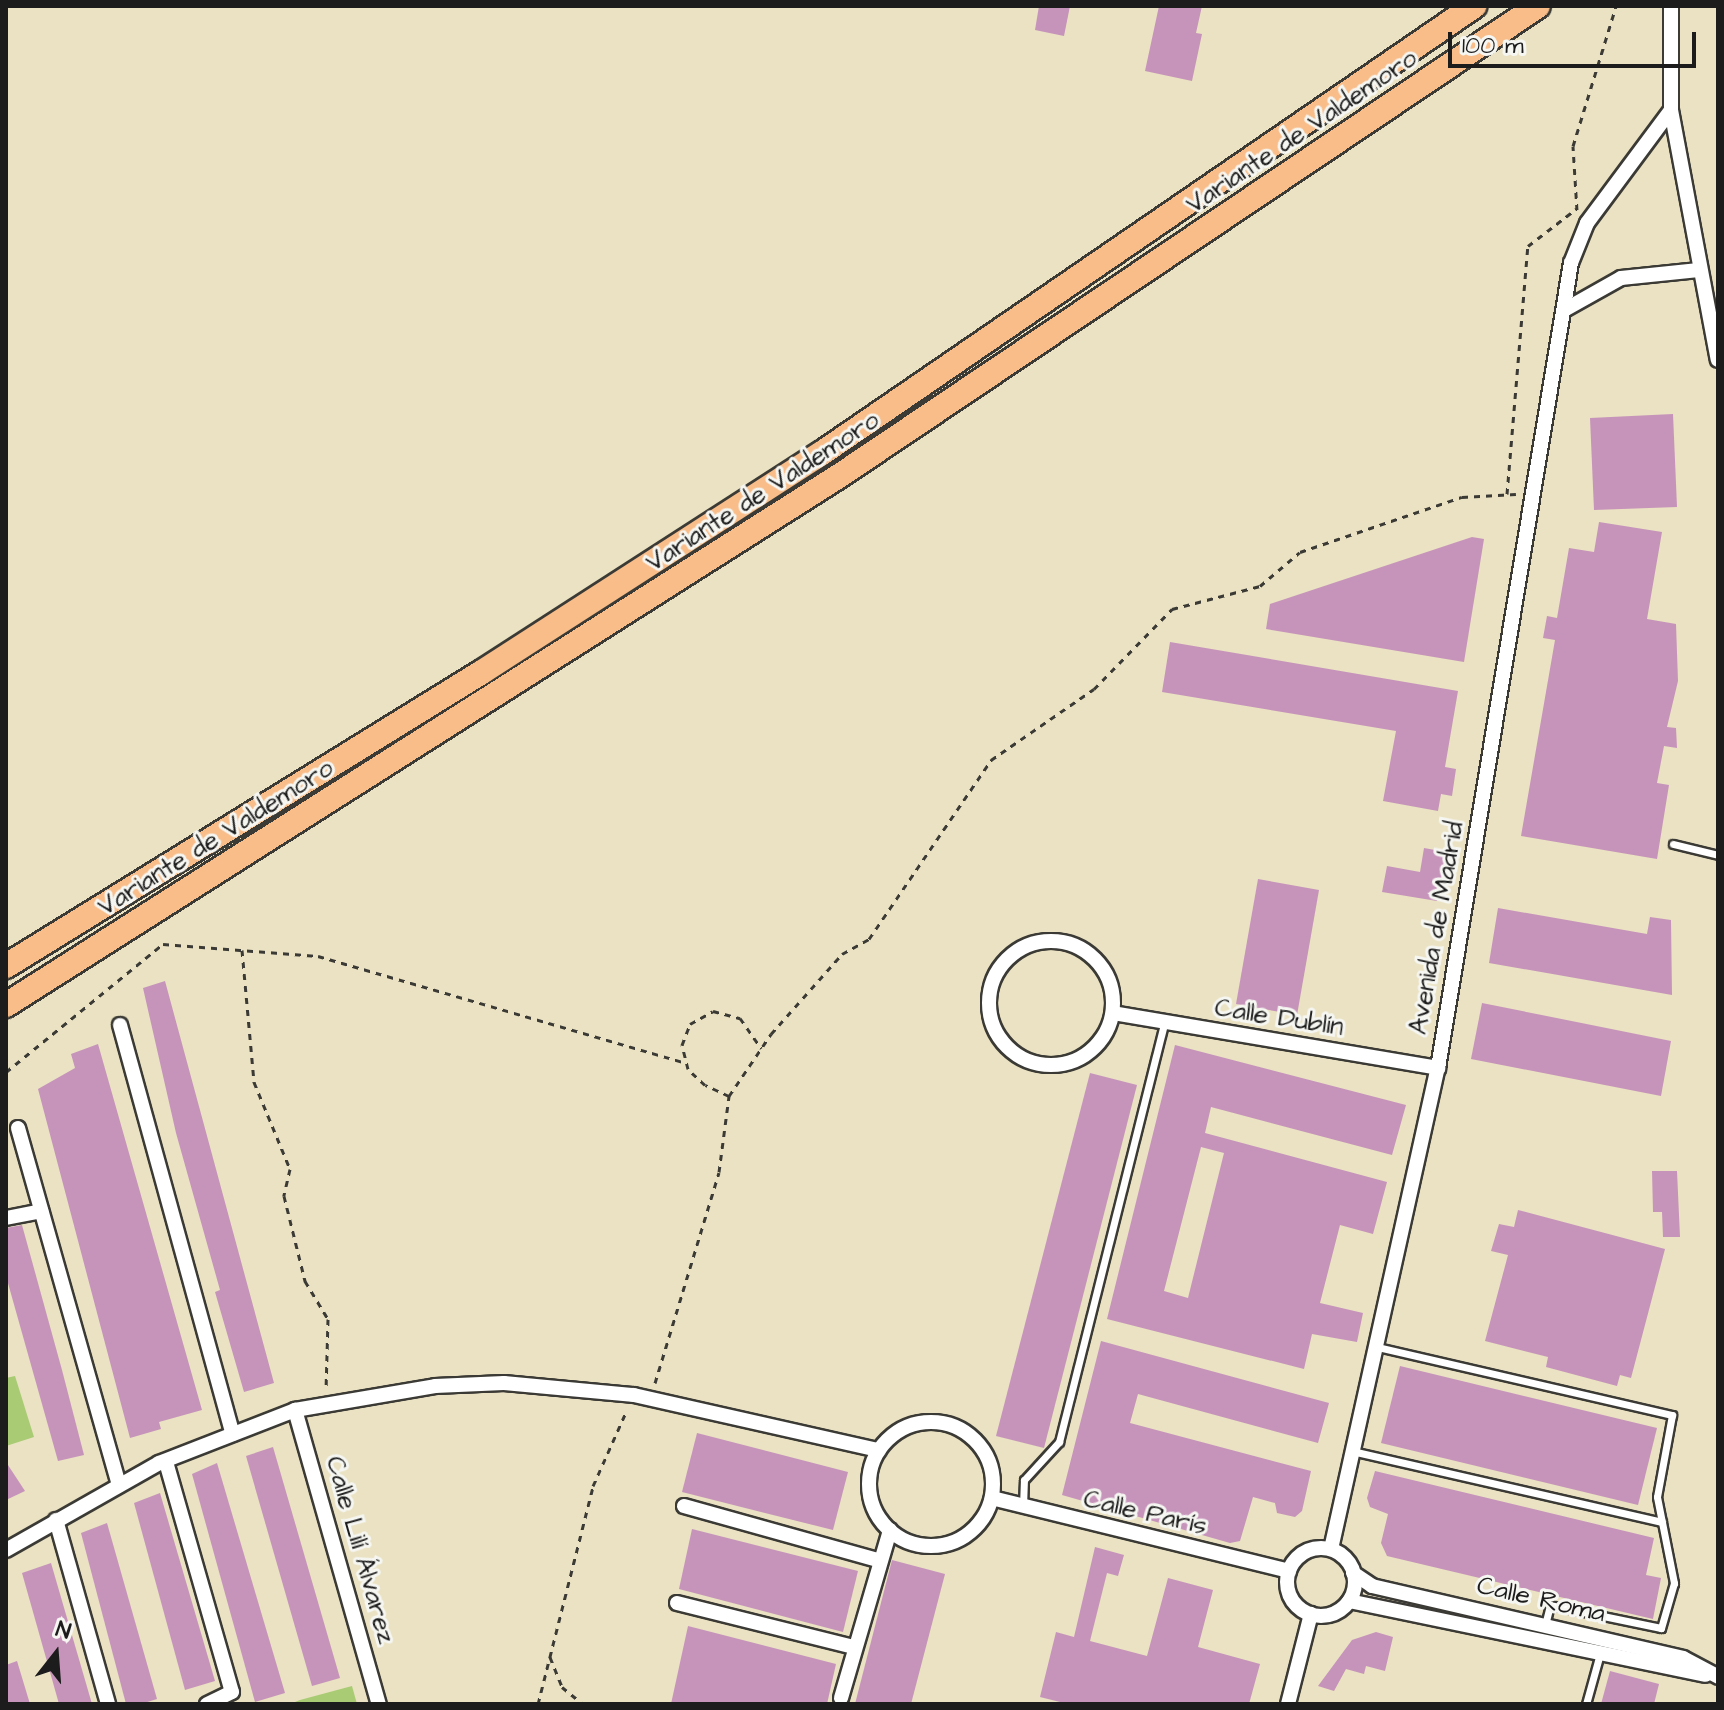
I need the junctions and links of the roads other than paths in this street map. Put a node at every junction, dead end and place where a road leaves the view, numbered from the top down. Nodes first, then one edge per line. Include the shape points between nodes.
1 (1474, 6) edge
2 (1671, 6) edge
3 (1529, 12) edge
4 (1671, 110) junction
5 (1699, 270) junction
6 (1566, 309) junction
7 (1718, 360) edge
8 (1673, 844) dead end
9 (1718, 855) edge
10 (6, 966) edge
11 (6, 1005) edge
12 (1113, 1013) junction
13 (1164, 1023) junction
14 (120, 1025) dead end
15 (1438, 1068) junction
16 (18, 1128) dead end
17 (41, 1211) junction
18 (6, 1218) edge
19 (1376, 1347) junction
20 (295, 1410) junction
21 (233, 1434) junction
22 (879, 1450) junction
23 (1352, 1451) junction
24 (166, 1462) junction
25 (119, 1485) junction
26 (992, 1498) junction
27 (684, 1506) dead end
28 (1023, 1510) junction
29 (56, 1520) junction
30 (1662, 1522) junction
31 (890, 1530) junction
32 (1331, 1549) junction
33 (6, 1550) edge
34 (878, 1560) junction
35 (1289, 1571) junction
36 (1353, 1573) junction
37 (1349, 1601) junction
38 (677, 1603) dead end
39 (1311, 1614) junction
40 (1545, 1625) junction
41 (853, 1647) junction
42 (1599, 1657) junction
43 (1718, 1677) edge
44 (841, 1698) dead end
45 (108, 1704) edge
46 (207, 1704) edge
47 (379, 1704) edge
48 (1288, 1704) edge
49 (1586, 1704) edge

1 - 10 main road, Variante de Valdemoro via 822,453 482,672
2 - 4 street
3 - 11 main road, Variante de Valdemoro via 839,476
4 - 5 street
4 - 6 street, Avenida de Madrid via 1590,220 1571,263
5 - 6 street via 1621,278
5 - 7 street
6 - 15 street, Avenida de Madrid
8 - 9 lane
12 - 12 street via 1112,985 1098,960 1075,944 1047,939 1020,947 998,966 988,992 990,1020 1003,1045 1027,1061 1055,1066 1082,1058 1103,1039
12 - 13 street, Calle Dublín
13 - 15 street, Calle Dublín
13 - 28 lane via 1059,1442 1024,1480
14 - 21 street
15 - 19 street, Avenida de Madrid
16 - 17 street
17 - 18 street
17 - 25 street
19 - 23 street, Avenida de Madrid
19 - 30 lane via 1672,1415 1657,1497
20 - 21 street
20 - 22 street via 435,1386 504,1383 634,1395
20 - 47 street, Calle Lilí Álvarez
21 - 24 street
22 - 26 street via 908,1426 937,1423 964,1432 988,1460
22 - 31 street via 869,1483 878,1517
23 - 30 lane
23 - 32 street, Avenida de Madrid
24 - 25 street
24 - 46 street via 232,1692
25 - 29 street
26 - 28 street, Calle París
26 - 31 street via 974,1530 941,1545 905,1540
27 - 34 street
28 - 35 street, Calle París
29 - 33 street
29 - 45 street
30 - 40 lane via 1674,1583 1661,1628 1550,1605
31 - 34 street
32 - 35 street via 1305,1552
32 - 36 street via 1346,1558
34 - 41 street
35 - 39 street via 1295,1603
36 - 37 street
36 - 40 street, Calle Roma via 1372,1586
37 - 39 street via 1332,1614
37 - 42 street, Calle Roma
38 - 41 street
39 - 48 street
40 - 43 street, Calle Roma via 1683,1658
41 - 44 street
42 - 43 street, Calle Roma
42 - 49 lane

